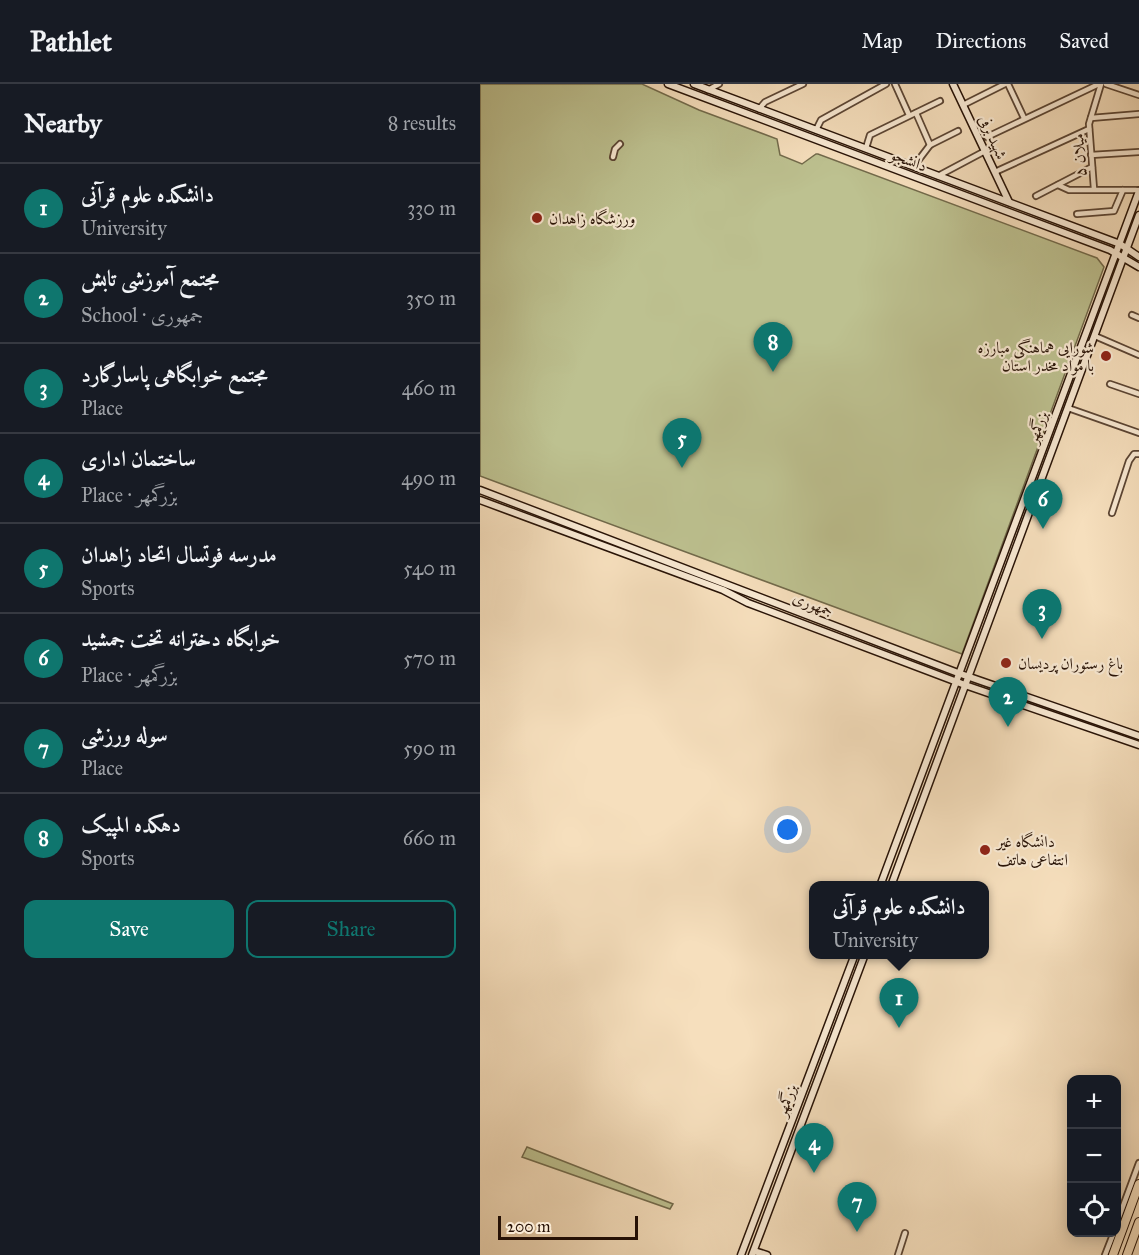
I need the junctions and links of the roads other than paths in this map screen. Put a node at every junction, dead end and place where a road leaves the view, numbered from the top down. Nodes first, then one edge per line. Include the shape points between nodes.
1 (668, 84) edge
2 (694, 84) edge
3 (719, 84) edge
4 (803, 84) edge
5 (869, 84) edge
6 (886, 84) edge
7 (895, 84) edge
8 (953, 84) edge
9 (1006, 84) edge
10 (1100, 84) edge
11 (1106, 84) edge
12 (795, 86) edge
13 (708, 90) junction
14 (872, 91) junction
15 (1139, 95) edge
16 (727, 96) junction
17 (940, 101) dead end
18 (723, 105) junction
19 (963, 105) junction
20 (759, 109) junction
21 (916, 113) junction
22 (1139, 114) edge
23 (909, 115) junction
24 (1024, 118) junction
25 (1091, 118) junction
26 (1089, 129) junction
27 (816, 130) junction
28 (958, 131) dead end
29 (987, 137) dead end
30 (620, 144) dead end
31 (930, 145) junction
32 (866, 148) junction
33 (985, 151) junction
34 (1139, 152) edge
35 (1091, 156) junction
36 (613, 157) dead end
37 (914, 166) junction
38 (1092, 167) junction
39 (995, 172) junction
40 (938, 176) junction
41 (1058, 184) junction
42 (1094, 189) junction
43 (1123, 190) junction
44 (1139, 191) edge
45 (1036, 196) dead end
46 (1009, 202) junction
47 (1077, 214) dead end
48 (1139, 215) edge
49 (1120, 244) junction
50 (1126, 249) junction
51 (1117, 253) junction
52 (1123, 258) junction
53 (1139, 258) edge
54 (1139, 267) edge
55 (1132, 315) dead end
56 (1139, 318) edge
57 (1095, 336) junction
58 (1139, 355) edge
59 (1110, 384) dead end
60 (1139, 394) edge
61 (1058, 410) junction
62 (1067, 411) junction
63 (1139, 433) edge
64 (1139, 454) edge
65 (480, 490) edge
66 (480, 500) edge
67 (519, 505) junction
68 (1112, 513) dead end
69 (515, 514) junction
70 (1017, 516) junction
71 (1026, 519) junction
72 (751, 595) junction
73 (748, 603) junction
74 (958, 673) junction
75 (969, 676) junction
76 (956, 681) junction
77 (965, 685) junction
78 (1072, 712) junction
79 (1068, 720) junction
80 (1139, 736) edge
81 (1139, 745) edge
82 (919, 780) junction
83 (929, 783) junction
84 (881, 881) edge
85 (892, 881) edge
86 (853, 959) edge
87 (863, 959) edge
88 (1139, 1163) edge
89 (1139, 1184) edge
90 (1121, 1212) edge
91 (1139, 1222) edge
92 (905, 1233) dead end
93 (1112, 1237) edge
94 (753, 1253) edge
95 (741, 1255) edge
96 (767, 1255) edge
97 (898, 1255) edge
98 (1105, 1255) edge
99 (1113, 1255) edge
100 (1127, 1255) edge

1 - 18 main road, دانشجو
2 - 13 main road, دانشجو
3 - 13 street
4 - 12 street
5 - 14 street
6 - 14 street
7 - 23 street
8 - 19 main road, شهید برفی
9 - 19 street
9 - 24 street
10 - 24 street
10 - 25 street, میلان ۵
11 - 15 street
12 - 20 street
13 - 16 main road, دانشجو
14 - 27 street via 821,120
16 - 18 main road
16 - 20 main road, دانشجو
17 - 21 street
18 - 51 main road, دانشجو
19 - 33 main road, شهید برفی
20 - 27 main road, دانشجو
21 - 23 street
21 - 31 street
22 - 25 street
23 - 32 street via 870,135
24 - 29 street
25 - 26 street, میلان ۵
26 - 35 street, میلان ۵
26 - 39 street
27 - 32 main road, دانشجو
28 - 31 street
30 - 36 street
31 - 37 street
32 - 37 main road, دانشجو
33 - 39 main road, شهید برفی
33 - 40 street
34 - 35 street
35 - 38 street, میلان ۵
37 - 40 main road, دانشجو
38 - 41 street
38 - 42 street, میلان ۵
39 - 46 main road, شهید برفی
40 - 46 main road, دانشجو
41 - 42 street via 1069,190
41 - 45 street
42 - 43 street
43 - 44 street
43 - 47 street via 1114,211
44 - 49 main road, بزرگمهر
46 - 49 main road, دانشجو
48 - 50 main road, بزرگمهر
49 - 50 main road, دانشجو
49 - 51 main road, بزرگمهر
50 - 52 main road, بزرگمهر
50 - 53 main road, دانشجو
51 - 52 main road, دانشجو
51 - 61 main road, بزرگمهر
52 - 54 main road, دانشجو
52 - 57 main road, بزرگمهر
55 - 56 street
57 - 58 street
57 - 62 main road, بزرگمهر
59 - 60 street
61 - 62 main road
61 - 70 main road, بزرگمهر
62 - 63 street
62 - 71 main road, بزرگمهر
64 - 68 street via 1134,454 1130,461
65 - 67 main road, جمهوری
66 - 69 main road, جمهوری
67 - 69 main road
67 - 72 main road, جمهوری
69 - 73 main road, جمهوری via 723,590
70 - 71 main road
70 - 74 main road, بزرگمهر
71 - 75 main road, بزرگمهر
72 - 73 main road
72 - 74 main road, جمهوری
73 - 76 main road, جمهوری
74 - 75 main road, جمهوری
74 - 76 main road, بزرگمهر
75 - 77 main road, بزرگمهر
75 - 78 main road, جمهوری
76 - 77 main road, جمهوری
76 - 82 main road
77 - 79 main road, جمهوری
77 - 83 main road
78 - 79 main road
78 - 80 main road, جمهوری
79 - 81 main road, جمهوری
82 - 83 main road
82 - 84 main road
83 - 85 main road
86 - 95 main road, بزرگمهر
87 - 94 main road, بزرگمهر
88 - 90 street
89 - 99 highway
91 - 100 highway
92 - 97 street
93 - 98 street
94 - 96 main road

